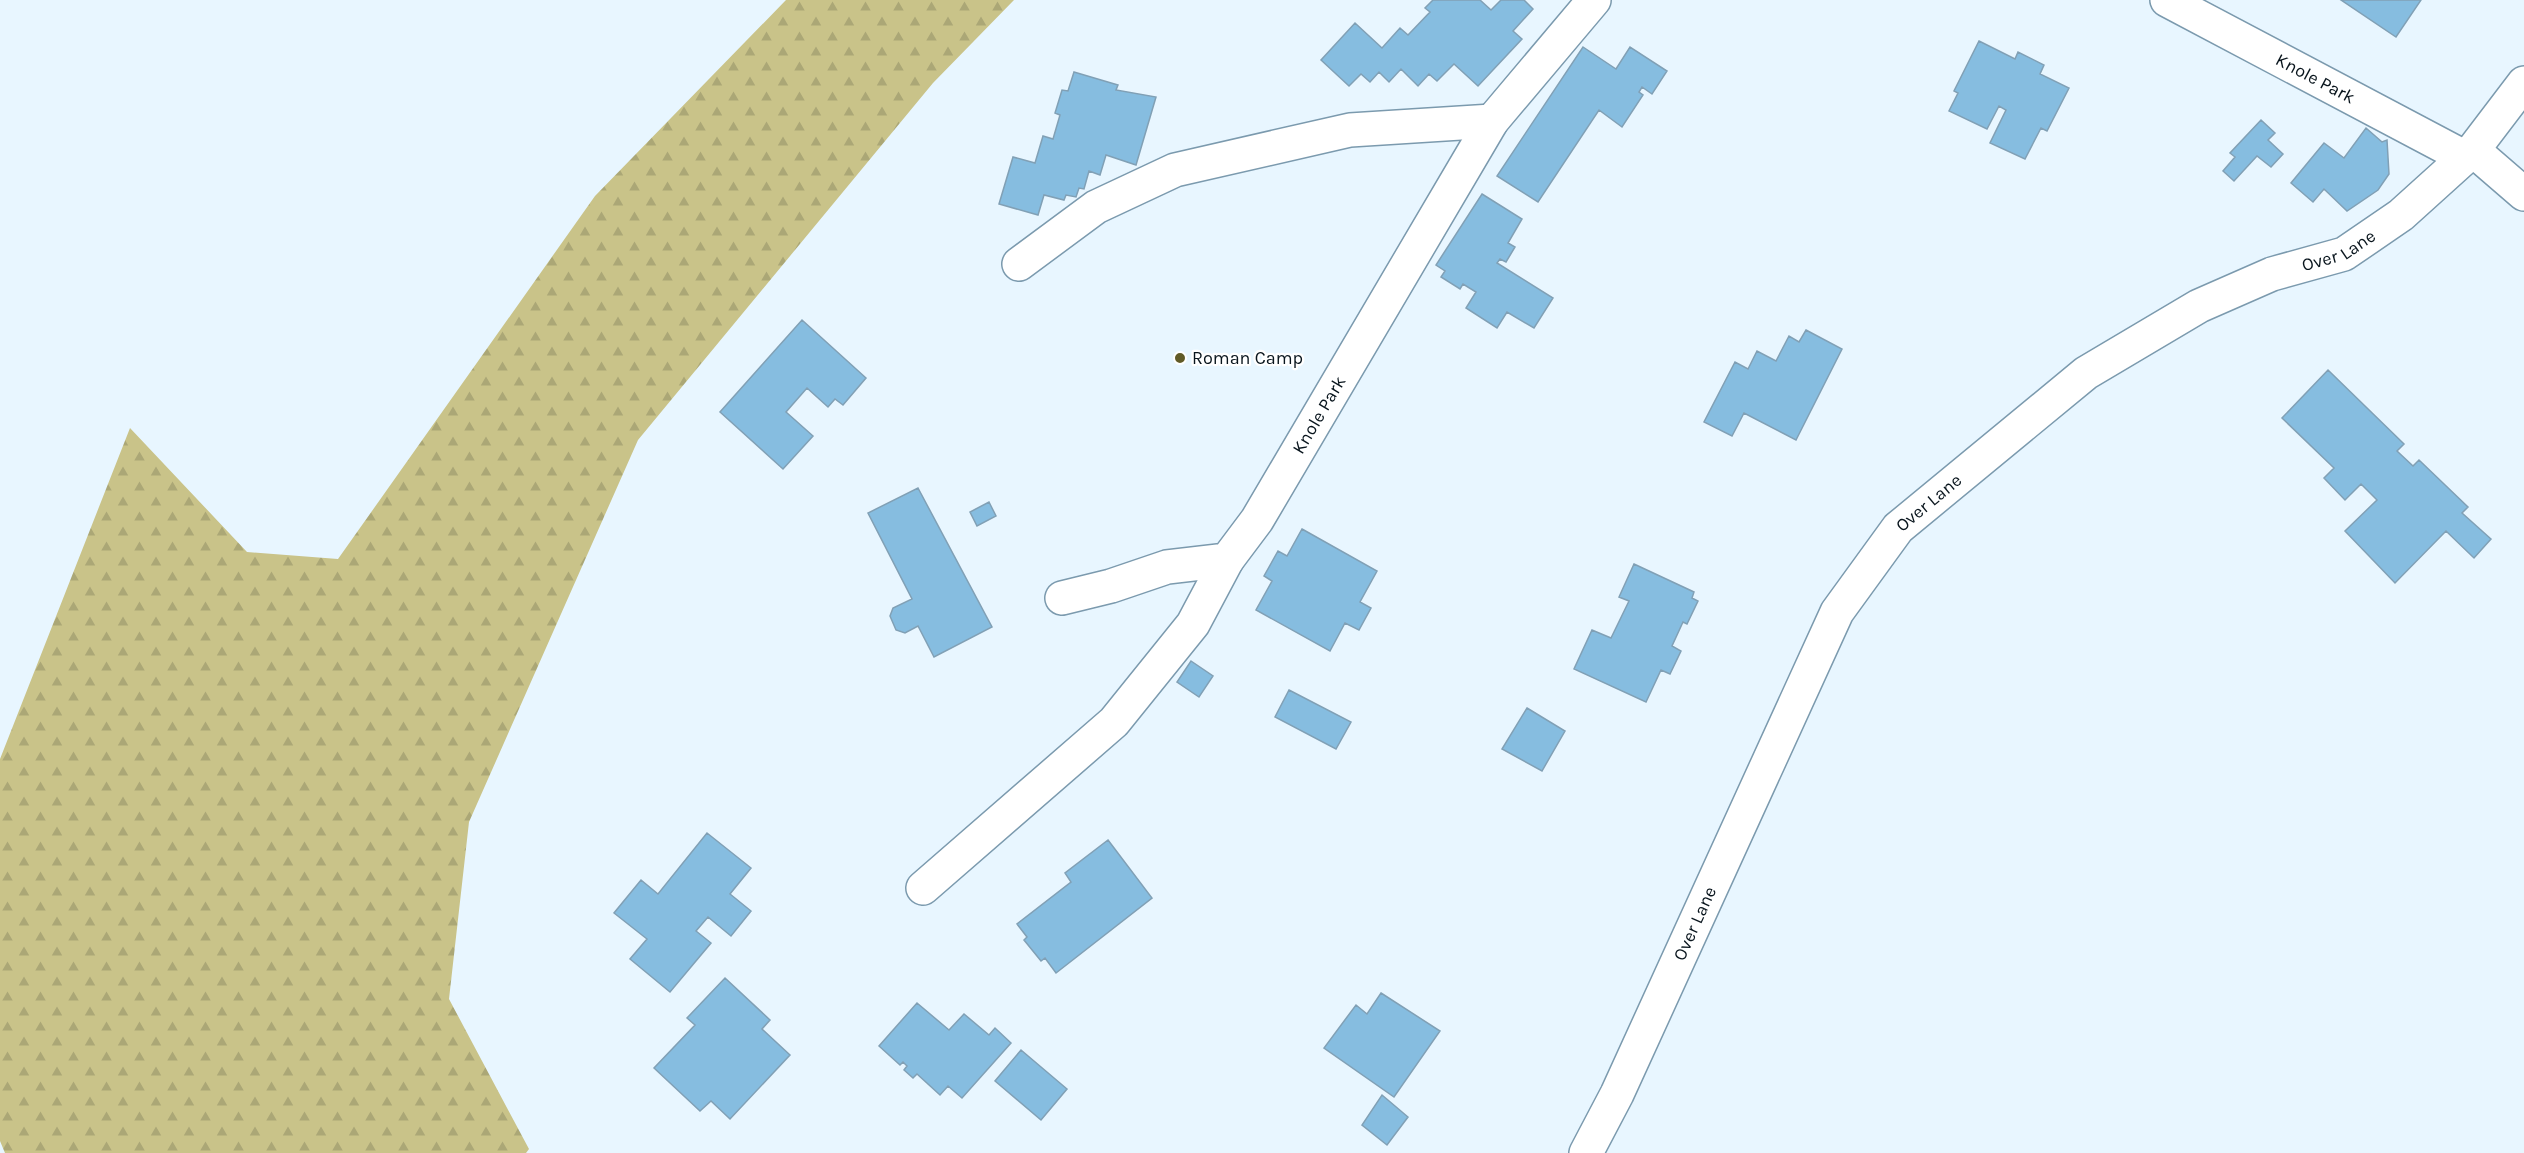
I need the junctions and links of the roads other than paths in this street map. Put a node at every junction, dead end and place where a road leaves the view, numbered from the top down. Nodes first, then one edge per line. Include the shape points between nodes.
1 (1594, 0) edge
2 (2167, 0) edge
3 (2524, 82) edge
4 (1492, 121) junction
5 (2468, 154) junction
6 (2524, 194) edge
7 (1019, 264) dead end
8 (1227, 560) junction
9 (1062, 598) dead end
10 (923, 888) dead end
11 (1586, 1153) edge

1 - 4 street, Knole Park
2 - 5 street, Knole Park
3 - 5 street, Over Lane
4 - 7 street via 1350,130 1175,170 1096,207
4 - 8 street, Knole Park via 1257,520
5 - 6 street, Knole Park
5 - 11 street, Over Lane via 2402,215 2344,254 2272,273 2199,306 2086,373 1898,528 1837,612 1617,1094
8 - 9 street via 1167,567
8 - 10 street, Knole Park via 1193,624 1114,722

